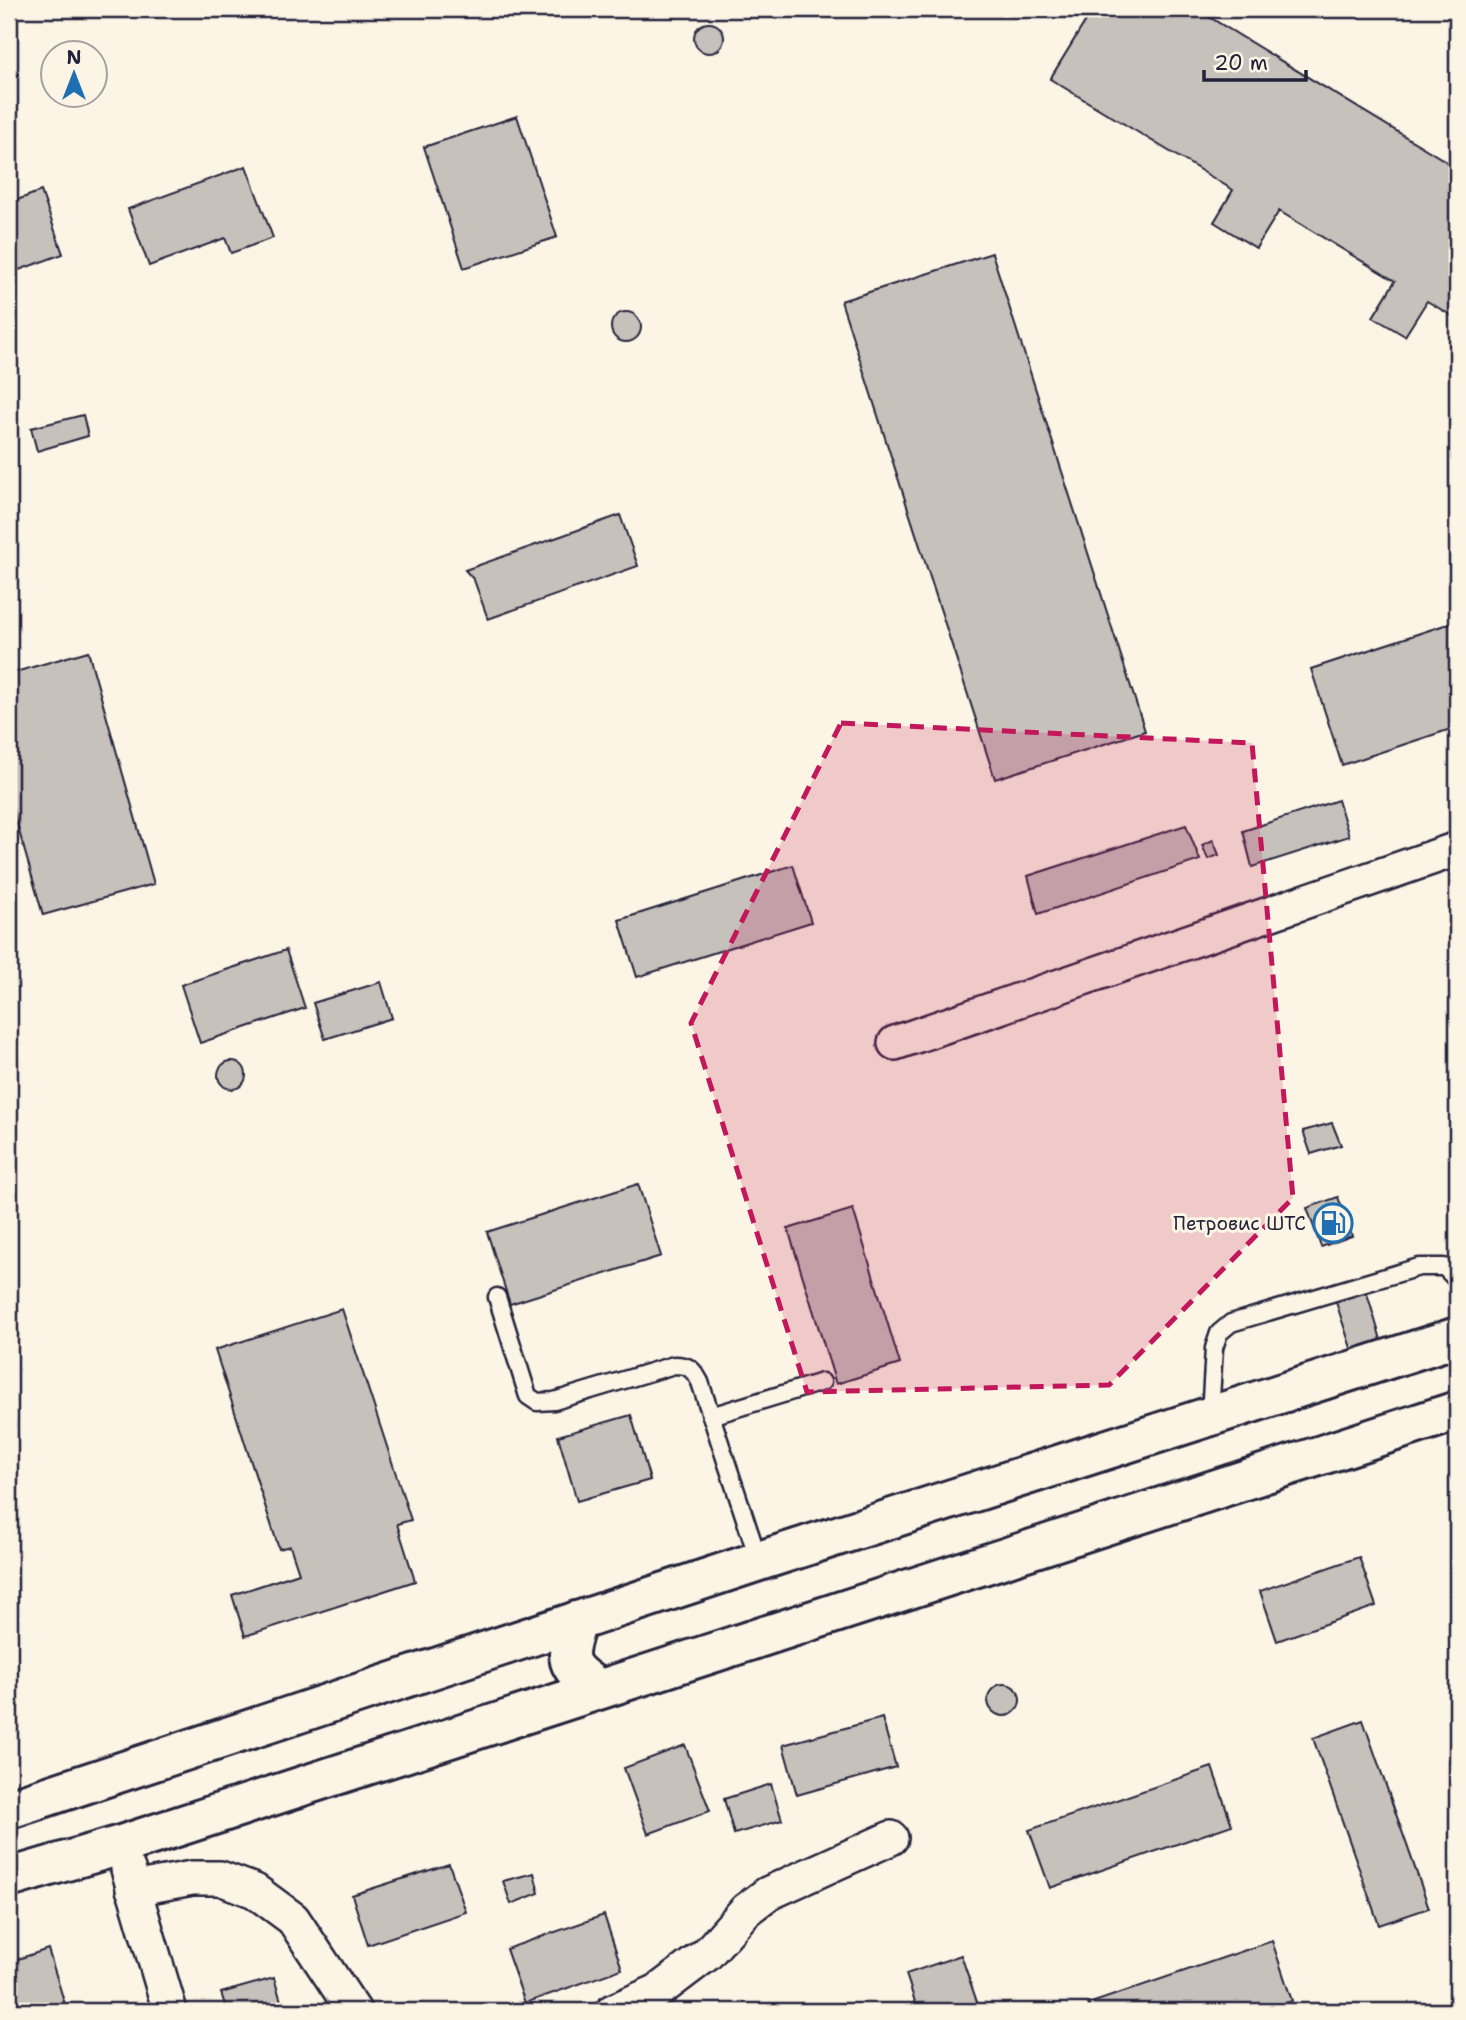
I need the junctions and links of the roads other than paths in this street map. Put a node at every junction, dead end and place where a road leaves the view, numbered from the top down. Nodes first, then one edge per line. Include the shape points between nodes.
1 (1457, 849) edge
2 (895, 1043) dead end
3 (1457, 1280) edge
4 (497, 1297) dead end
5 (1457, 1337) edge
6 (822, 1382) dead end
7 (1457, 1411) edge
8 (711, 1416) junction
9 (1210, 1416) junction
10 (759, 1561) junction
11 (577, 1621) junction
12 (599, 1689) junction
13 (9, 1809) edge
14 (891, 1838) dead end
15 (121, 1845) junction
16 (9, 1878) edge
17 (133, 1889) junction
18 (662, 2001) edge
19 (170, 2011) edge
20 (354, 2011) edge
21 (613, 2011) edge

1 - 2 street
3 - 9 lane via 1444,1267 1419,1267 1231,1323 1219,1333 1214,1348
4 - 8 lane via 528,1396 537,1402 686,1365 700,1382
5 - 9 main road
6 - 8 lane
7 - 12 main road
8 - 10 lane
9 - 10 main road
10 - 11 main road
11 - 12 main road via 569,1646 570,1665
11 - 13 main road
12 - 15 main road
14 - 18 street via 767,1894 746,1910
15 - 16 main road
15 - 17 street
17 - 19 street
17 - 20 street via 192,1878 220,1878 255,1891 293,1919
18 - 21 street

